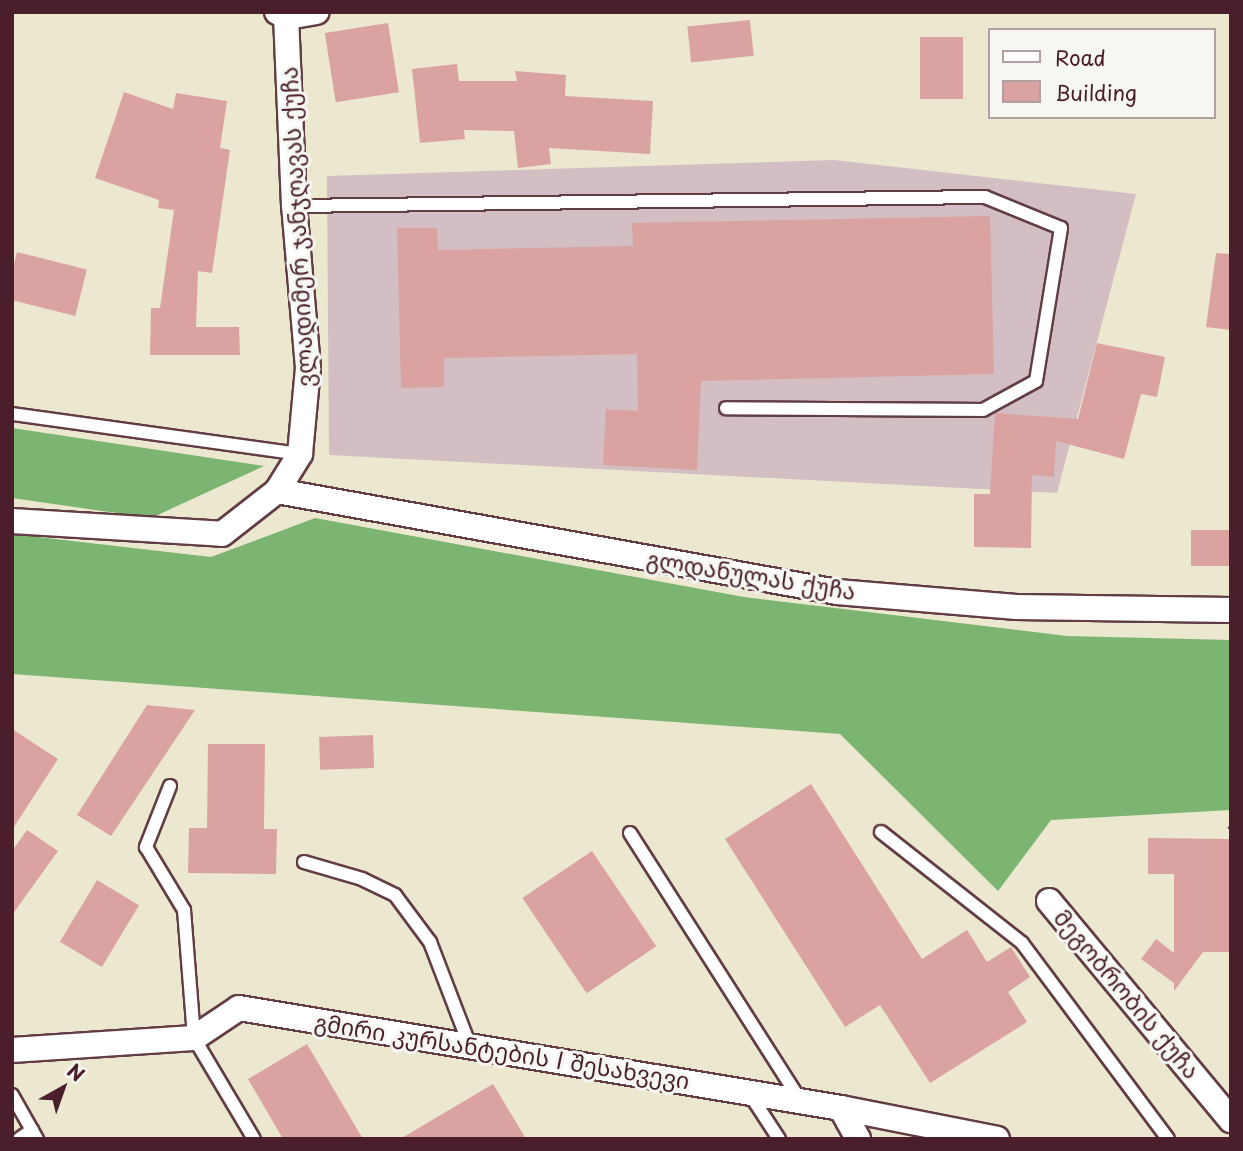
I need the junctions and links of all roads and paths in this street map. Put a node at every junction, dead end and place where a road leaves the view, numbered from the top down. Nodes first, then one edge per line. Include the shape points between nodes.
1 (317, 12) edge
2 (284, 14) edge
3 (294, 206) junction
4 (726, 408) dead end
5 (12, 414) edge
6 (300, 454) junction
7 (277, 491) junction
8 (12, 521) edge
9 (1231, 610) edge
10 (170, 786) dead end
11 (881, 832) dead end
12 (630, 833) dead end
13 (304, 862) dead end
14 (1049, 901) dead end
15 (194, 1038) junction
16 (471, 1046) junction
17 (12, 1050) edge
18 (749, 1092) junction
19 (12, 1095) edge
20 (801, 1101) junction
21 (841, 1108) junction
22 (1231, 1120) edge
23 (943, 1134) edge
24 (35, 1135) edge
25 (19, 1139) edge
26 (254, 1139) edge
27 (779, 1139) edge
28 (858, 1139) edge
29 (997, 1139) edge
30 (1168, 1139) edge

1 - 2 street
2 - 3 street, ვლადიმერ ჯანჯღავას ქუჩა
3 - 4 lane via 985,197 1061,229 1036,381 983,410
3 - 6 street, ვლადიმერ ჯანჯღავას ქუჩა via 307,368
5 - 6 lane
6 - 7 street, ვლადიმერ ჯანჯღავას ქუჩა
7 - 8 street, ვლადიმერ ჯანჯღავას ქუჩა via 222,534
7 - 9 street, გლდანულას ქუჩა via 837,592 1016,607
10 - 15 lane via 146,847 184,910
11 - 30 lane via 1022,943
12 - 20 lane
13 - 16 lane via 362,879 395,895 430,942
14 - 22 street, მეგობრობის ქუჩა
15 - 16 street, გმირი კურსანტების I შესახვევი via 239,1008
15 - 17 street, გმირი კურსანტების I შესახვევი
15 - 26 lane
16 - 18 street, გმირი კურსანტების I შესახვევი
18 - 20 street, გმირი კურსანტების I შესახვევი
18 - 27 lane
19 - 24 lane
20 - 21 street, გმირი კურსანტების I შესახვევი
21 - 23 street, გმირი კურსანტების I შესახვევი
21 - 28 street
23 - 29 street, გმირი კურსანტების I შესახვევი
24 - 25 lane

